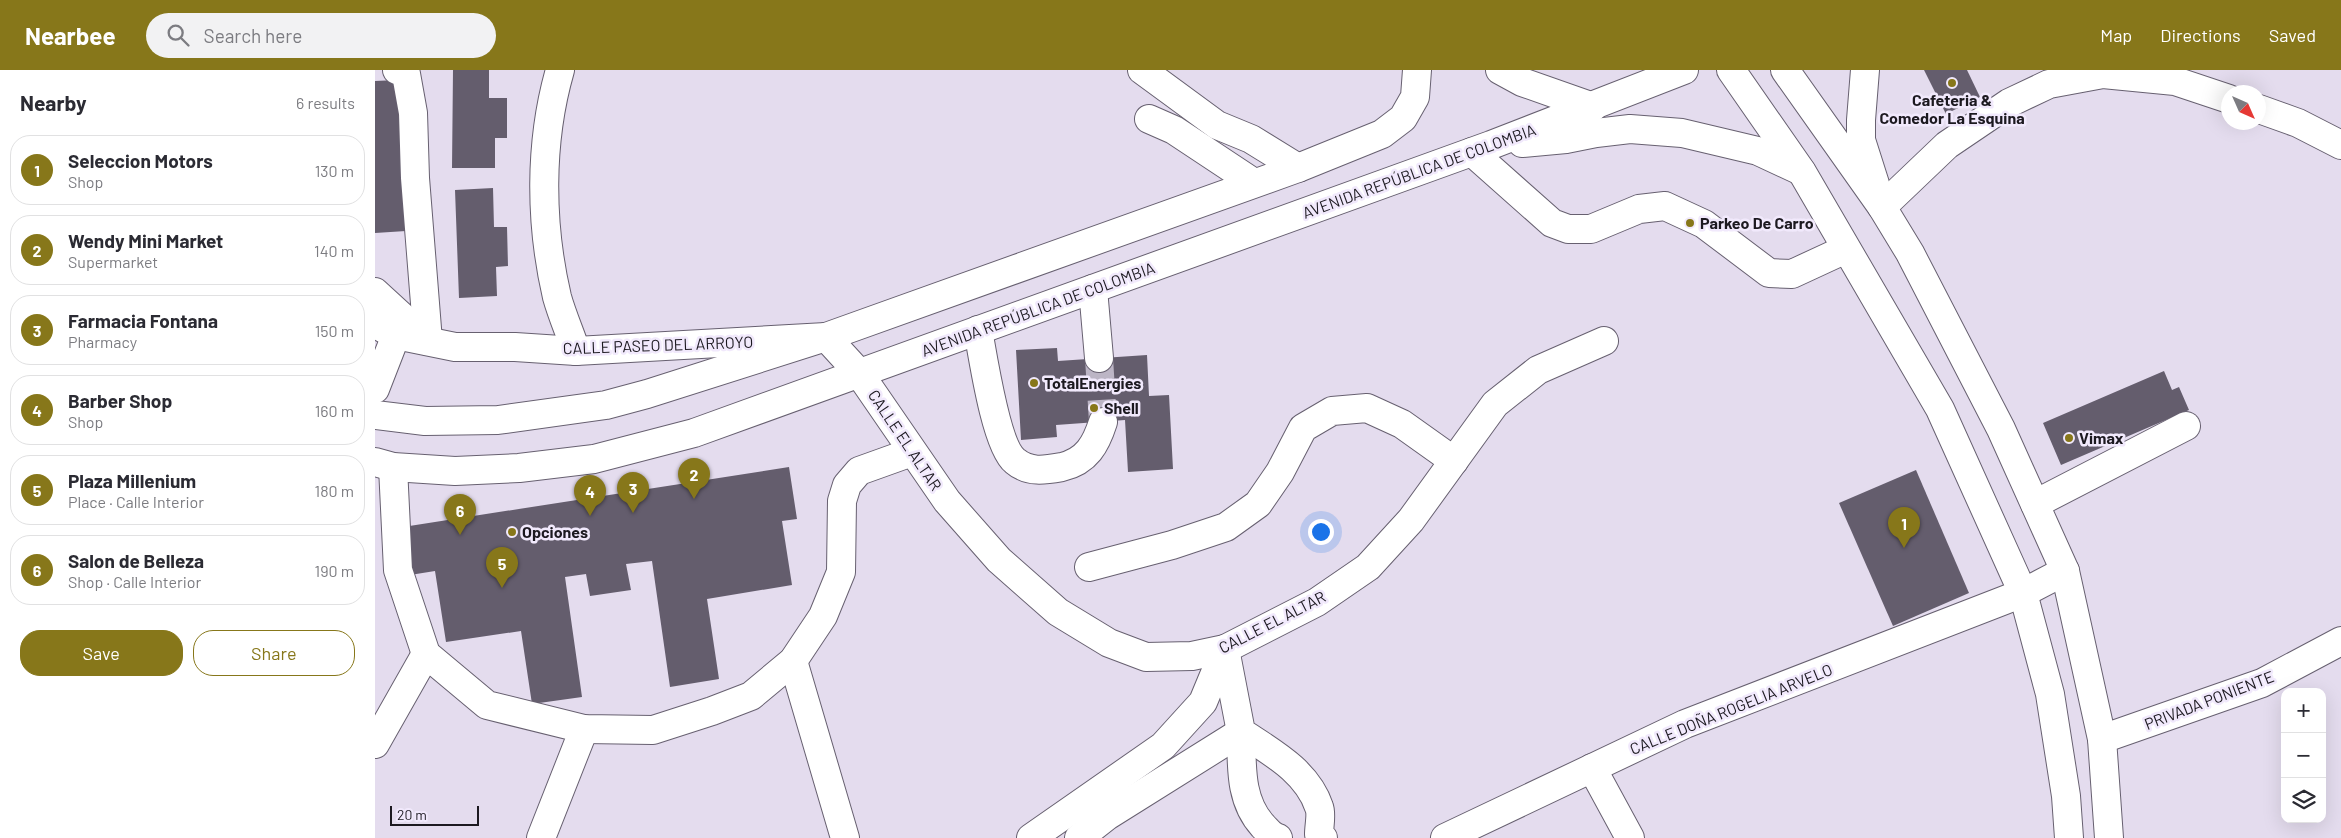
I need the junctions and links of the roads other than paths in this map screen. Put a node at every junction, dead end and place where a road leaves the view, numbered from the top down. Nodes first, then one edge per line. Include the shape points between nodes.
1 (397, 70) edge
2 (1142, 70) edge
3 (1417, 70) edge
4 (1500, 70) edge
5 (1684, 70) edge
6 (1731, 70) edge
7 (1785, 70) edge
8 (1865, 70) edge
9 (551, 76) edge
10 (2221, 96) edge
11 (1593, 107) junction
12 (2266, 112) edge
13 (1149, 119) dead end
14 (2341, 144) edge
15 (1481, 149) junction
16 (1298, 168) junction
17 (1802, 172) junction
18 (1253, 183) junction
19 (1882, 206) junction
20 (1846, 249) junction
21 (1093, 289) junction
22 (375, 292) edge
23 (386, 329) edge
24 (978, 330) junction
25 (826, 337) junction
26 (428, 341) junction
27 (1604, 341) dead end
28 (576, 351) junction
29 (1099, 358) tunnel mouth
30 (859, 373) junction
31 (375, 389) edge
32 (375, 415) edge
33 (1103, 422) tunnel mouth
34 (2186, 426) dead end
35 (912, 452) junction
36 (1454, 461) junction
37 (384, 465) edge
38 (2035, 504) junction
39 (1089, 568) dead end
40 (2065, 572) junction
41 (2023, 593) junction
42 (2341, 641) edge
43 (1225, 649) junction
44 (426, 654) junction
45 (793, 661) junction
46 (584, 729) junction
47 (1241, 732) junction
48 (2102, 739) junction
49 (375, 744) edge
50 (1592, 768) junction
51 (1315, 837) edge
52 (541, 838) edge
53 (845, 838) edge
54 (1031, 838) edge
55 (1079, 838) edge
56 (1278, 838) edge
57 (1445, 838) edge
58 (1630, 838) edge
59 (2069, 838) edge
60 (2109, 838) edge

1 - 26 main road via 406,74 413,113
2 - 16 main road via 1217,125 1251,139
3 - 16 main road via 1415,97 1403,118 1382,134
4 - 11 main road via 1522,82
5 - 11 main road, AVENIDA REPÚBLICA DE COLOMBIA
6 - 17 main road
7 - 19 main road
8 - 19 main road via 1861,140
9 - 28 main road via 544,161 548,234 557,297
10 - 19 main road via 2175,81 2103,74 2049,84 2009,103 1947,145
11 - 15 main road, AVENIDA REPÚBLICA DE COLOMBIA
12 - 14 main road
13 - 18 main road via 1174,130
15 - 17 main road via 1630,129 1683,133 1758,151
15 - 20 main road via 1552,222 1568,229 1591,228 1639,209 1665,206 1704,224 1769,273 1792,274
15 - 21 main road, AVENIDA REPÚBLICA DE COLOMBIA
16 - 18 main road
17 - 20 main road
18 - 25 main road
19 - 38 main road via 2001,429
20 - 41 main road via 1940,409
21 - 24 main road, AVENIDA REPÚBLICA DE COLOMBIA
21 - 29 main road
22 - 26 main road
23 - 26 main road, CALLE PASEO DEL ARROYO
23 - 31 main road
24 - 30 main road, AVENIDA REPÚBLICA DE COLOMBIA
24 - 33 main road via 1001,442 1015,461 1039,471 1067,466 1097,443
25 - 28 main road, CALLE PASEO DEL ARROYO
25 - 30 main road, CALLE EL ALTAR
25 - 32 main road via 606,405 498,420 425,421
26 - 28 main road, CALLE PASEO DEL ARROYO via 455,347
27 - 36 main road, CALLE EL ALTAR via 1538,370 1495,404
30 - 35 main road, CALLE EL ALTAR
30 - 37 main road, AVENIDA REPÚBLICA DE COLOMBIA via 694,433 594,459 519,468 455,471
34 - 38 main road
35 - 43 main road, CALLE EL ALTAR via 947,501 999,560 1058,612 1109,643 1146,657 1192,656
35 - 45 main road via 859,471 847,485 842,501 841,572 823,616
36 - 39 main road via 1402,424 1367,408 1333,411 1303,428 1280,472 1258,504 1226,527
36 - 43 main road, CALLE EL ALTAR via 1411,520 1368,567 1317,602
37 - 44 main road via 398,570
38 - 40 main road
40 - 41 main road, CALLE DOÑA ROGELIA ARVELO
40 - 48 main road
41 - 50 main road, CALLE DOÑA ROGELIA ARVELO via 1685,724
41 - 59 main road via 2050,694 2067,796
42 - 48 main road, PRIVADA PONIENTE via 2262,683
43 - 47 main road
43 - 54 main road via 1203,702 1163,746
44 - 46 main road via 487,705
44 - 49 main road
45 - 46 main road via 751,696 704,714 653,730
45 - 53 main road
46 - 52 main road
47 - 51 main road via 1305,778 1320,808
47 - 55 main road via 1107,816
47 - 56 main road via 1243,788 1255,817 1273,837
48 - 60 main road
50 - 57 main road, CALLE DOÑA ROGELIA ARVELO
50 - 58 main road

